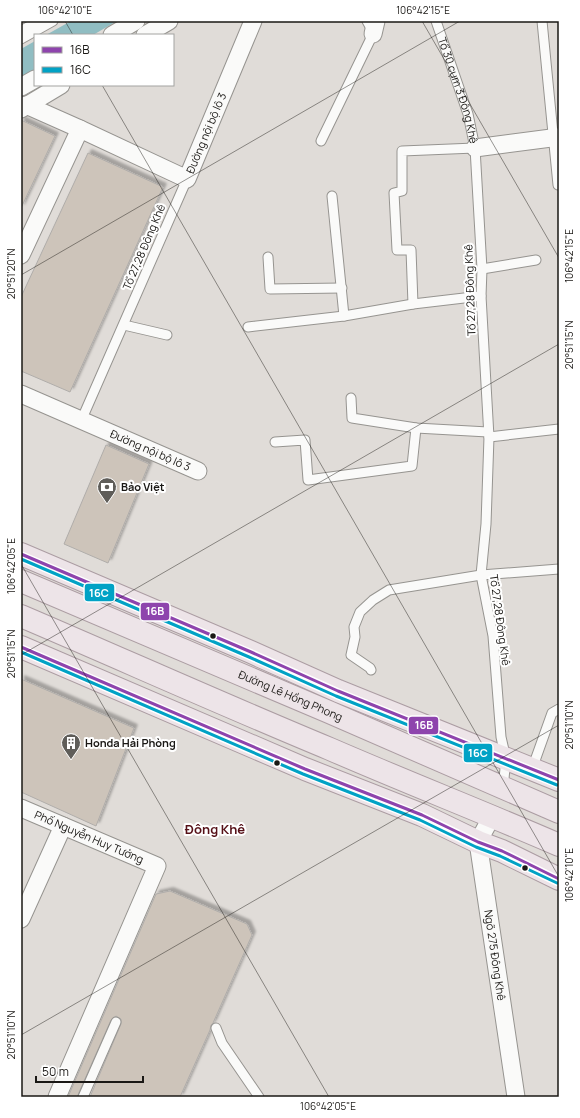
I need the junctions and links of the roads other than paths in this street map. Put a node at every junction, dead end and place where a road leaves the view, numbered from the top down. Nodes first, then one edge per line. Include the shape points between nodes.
1 (38, 21) edge
2 (53, 21) edge
3 (136, 21) edge
4 (169, 21) edge
5 (253, 21) edge
6 (436, 21) edge
7 (542, 21) edge
8 (372, 25) edge
9 (21, 31) edge
10 (114, 34) edge
11 (147, 34) edge
12 (21, 39) edge
13 (34, 80) edge
14 (59, 86) edge
15 (21, 87) edge
16 (24, 107) edge
17 (80, 128) junction
18 (556, 137) edge
19 (321, 141) dead end
20 (475, 148) junction
21 (187, 179) junction
22 (558, 185) edge
23 (332, 196) dead end
24 (21, 255) edge
25 (268, 257) dead end
26 (536, 260) dead end
27 (482, 269) junction
28 (342, 288) junction
29 (481, 296) junction
30 (413, 304) junction
31 (344, 316) junction
32 (124, 325) junction
33 (248, 327) dead end
34 (167, 335) dead end
35 (21, 394) edge
36 (351, 398) dead end
37 (81, 421) junction
38 (416, 428) junction
39 (559, 428) edge
40 (488, 434) junction
41 (275, 442) dead end
42 (198, 471) dead end
43 (21, 554) edge
44 (559, 569) edge
45 (481, 576) junction
46 (21, 582) edge
47 (21, 616) edge
48 (21, 647) edge
49 (371, 670) dead end
50 (559, 709) edge
51 (506, 759) junction
52 (532, 769) junction
53 (559, 780) edge
54 (503, 788) junction
55 (21, 808) edge
56 (559, 812) edge
57 (492, 816) junction
58 (63, 826) junction
59 (478, 842) junction
60 (559, 845) edge
61 (559, 878) edge
62 (21, 919) edge
63 (116, 1022) dead end
64 (216, 1028) dead end
65 (57, 1097) edge
66 (83, 1097) edge
67 (259, 1097) edge
68 (516, 1097) edge

1 - 9 lane
2 - 12 lane
3 - 10 street
4 - 11 street
5 - 21 street, Đường nội bộ lô 3
6 - 20 lane, Tổ 30 cụm 3 Đông Khê via 468,114
7 - 18 lane
8 - 19 lane
13 - 15 street
14 - 16 street
16 - 17 street, Đường nội bộ lô 3
17 - 21 street, Đường nội bộ lô 3
17 - 24 street
18 - 20 street, Tổ 30 cụm 3 Đông Khê
18 - 22 lane
20 - 27 lane, Tổ 27,28 Đông Khê
20 - 30 lane via 402,151 402,191 394,193 397,250 412,250
21 - 32 lane, Tổ 27,28 Đông Khê
23 - 28 lane
25 - 28 lane via 270,289
26 - 27 lane
27 - 29 lane, Tổ 27,28 Đông Khê
28 - 31 lane
29 - 30 lane
29 - 40 lane, Tổ 27,28 Đông Khê
30 - 31 lane
31 - 33 lane
32 - 34 lane
32 - 37 lane
35 - 37 street, Đường nội bộ lô 3
36 - 38 lane via 352,418
37 - 42 street, Đường nội bộ lô 3
38 - 40 lane
38 - 41 lane via 412,466 308,480 306,440
39 - 40 lane
40 - 45 lane, Tổ 27,28 Đông Khê via 486,524
43 - 51 main road, Đường Lê Hồng Phong via 338,691
44 - 45 lane
45 - 49 lane via 389,590 364,608 354,627 356,637 351,655
45 - 51 lane, Tổ 27,28 Đông Khê via 492,636 501,737
46 - 54 main road, Đường Lê Hồng Phong
47 - 57 main road
48 - 59 main road via 305,769 422,815
50 - 52 lane via 552,713
51 - 52 main road, Đường Lê Hồng Phong
51 - 54 lane, Tổ 27,28 Đông Khê
52 - 53 main road, Đường Lê Hồng Phong
54 - 56 main road, Đường Lê Hồng Phong
55 - 58 street, Phố Nguyễn Huy Tưởng
57 - 59 street
57 - 60 main road
58 - 62 street
58 - 65 street, Phố Nguyễn Huy Tưởng via 157,866
59 - 61 main road
59 - 68 street, Ngõ 275 Đông Khê
63 - 66 lane
64 - 67 lane via 222,1043

